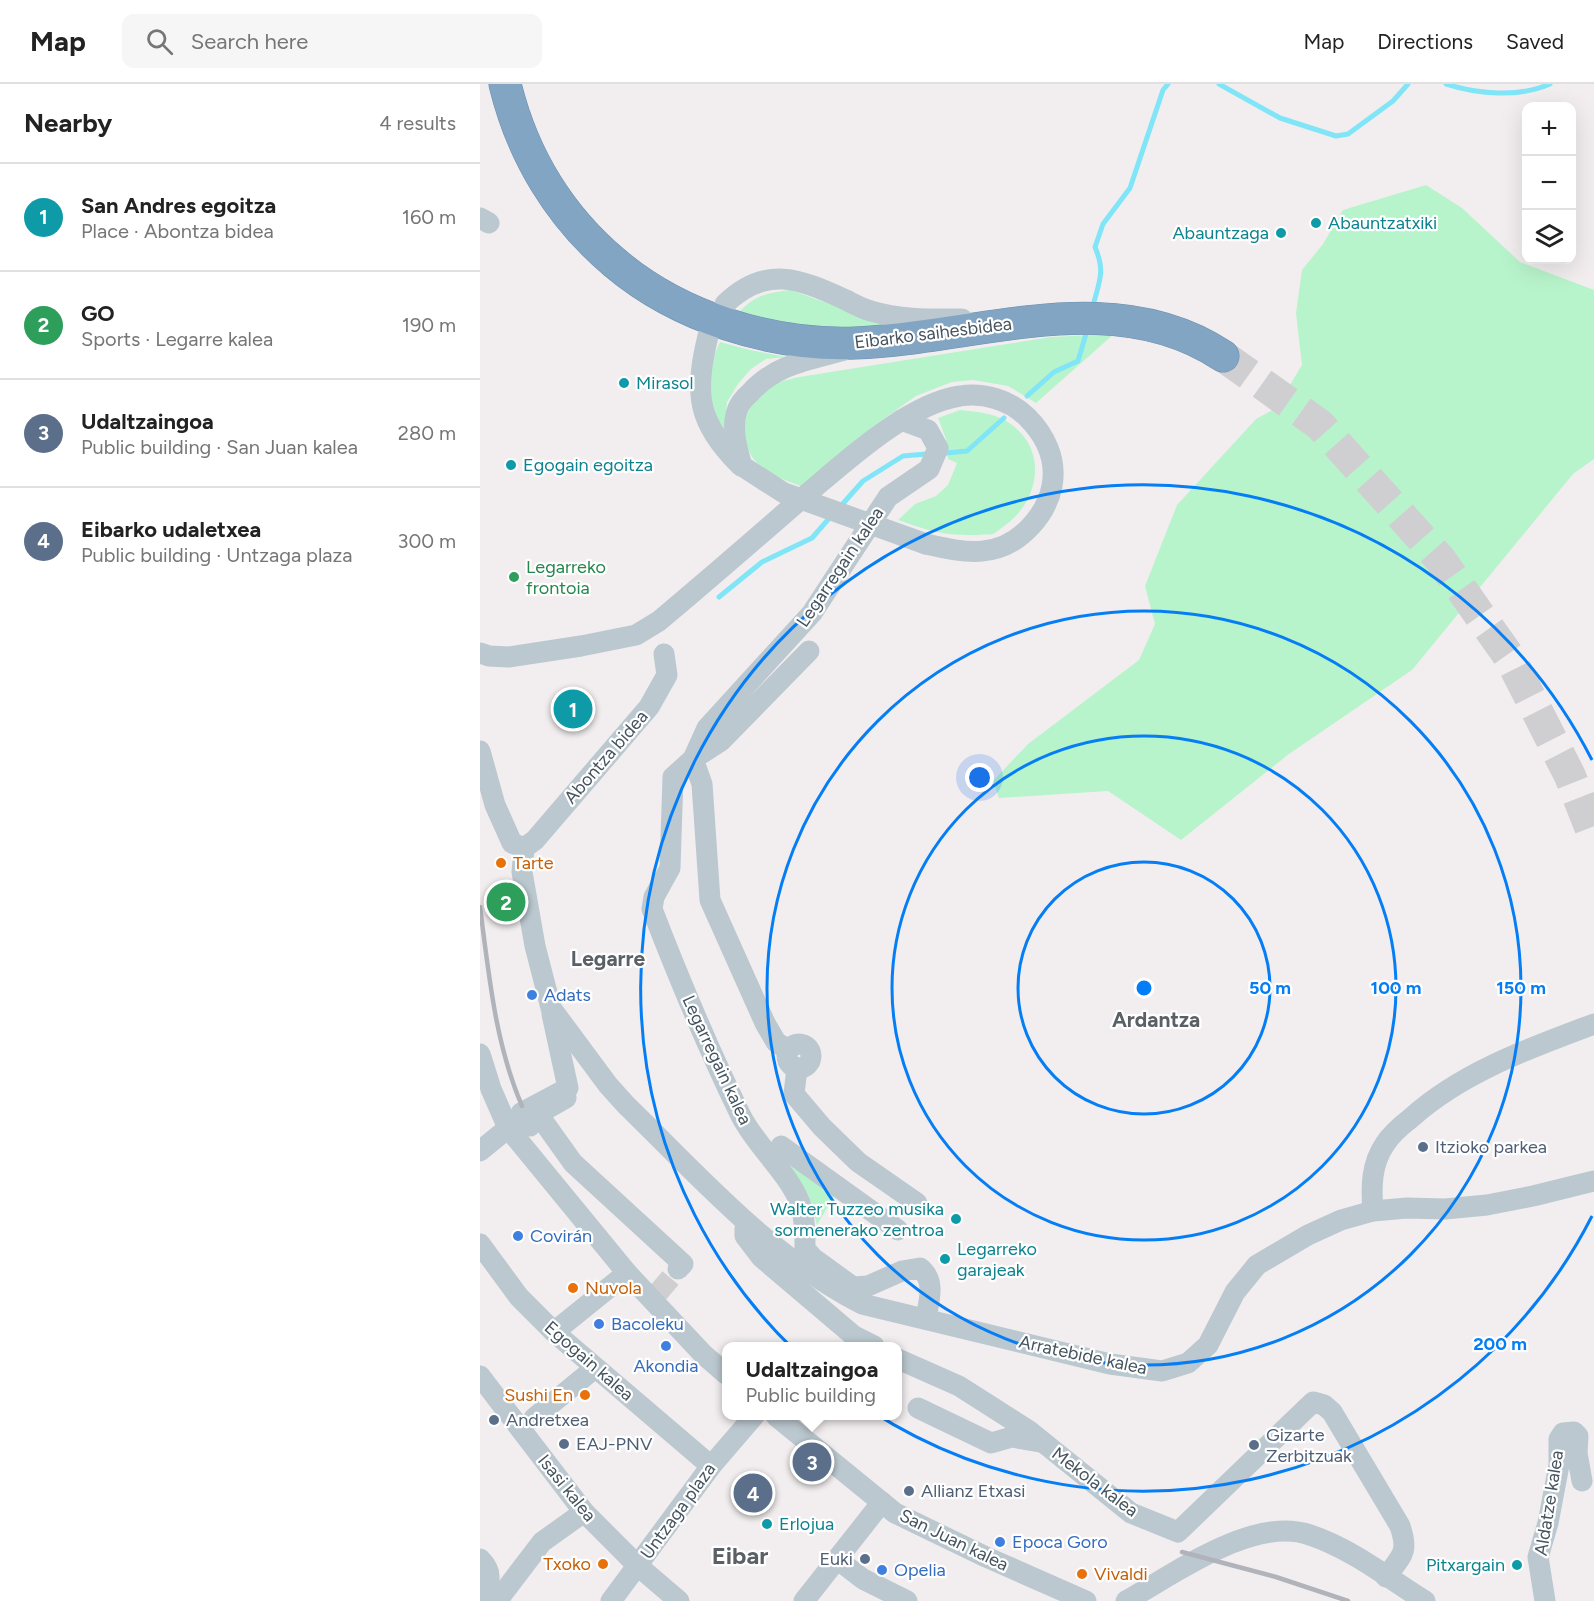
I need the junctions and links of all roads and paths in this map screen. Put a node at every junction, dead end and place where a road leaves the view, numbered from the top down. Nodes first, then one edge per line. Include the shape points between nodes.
1 (505, 84) edge
2 (725, 304) dead end
3 (1035, 320) junction
4 (708, 336) dead end
5 (877, 342) junction
6 (1223, 356) tunnel mouth
7 (901, 420) junction
8 (742, 466) junction
9 (809, 651) dead end
10 (664, 654) dead end
11 (487, 659) edge
12 (480, 751) edge
13 (693, 759) junction
14 (524, 848) junction
15 (551, 1008) junction
16 (1594, 1024) edge
17 (480, 1054) edge
18 (563, 1091) junction
19 (530, 1126) dead end
20 (508, 1128) junction
21 (781, 1146) dead end
22 (480, 1150) edge
23 (1594, 1181) edge
24 (917, 1203) dead end
25 (1372, 1210) junction
26 (745, 1221) junction
27 (898, 1230) dead end
28 (480, 1244) edge
29 (680, 1266) dead end
30 (627, 1273) junction
31 (926, 1318) junction
32 (554, 1332) junction
33 (865, 1342) edge
34 (902, 1361) edge
35 (595, 1368) junction
36 (722, 1371) edge
37 (480, 1376) edge
38 (918, 1408) dead end
39 (534, 1418) dead end
40 (751, 1420) edge
41 (781, 1420) edge
42 (1044, 1442) junction
43 (711, 1466) junction
44 (1582, 1481) dead end
45 (882, 1502) junction
46 (584, 1512) junction
47 (480, 1559) edge
48 (837, 1559) junction
49 (638, 1566) junction
50 (1171, 1576) junction
51 (1386, 1576) junction
52 (480, 1601) edge
53 (497, 1601) edge
54 (611, 1601) edge
55 (679, 1601) edge
56 (804, 1601) edge
57 (907, 1601) edge
58 (1086, 1601) edge
59 (1126, 1601) edge
60 (1161, 1601) edge
61 (1425, 1601) edge
62 (1545, 1601) edge

1 - 5 highway, Eibarko saihesbidea via 513,117 547,185 582,231 626,272 688,308 748,330 821,343
2 - 3 street via 739,290 759,280 780,278 801,282 870,311 904,318
3 - 5 highway, Eibarko saihesbidea
3 - 6 highway, Eibarko saihesbidea via 1085,318 1140,323 1188,336
4 - 8 street via 700,400 716,439
5 - 8 street via 787,366 756,385 736,413 735,441
7 - 8 street, bridge via 959,396 982,395 1019,409 1046,440 1051,457 1050,497 1040,516 1011,543 992,551 972,552 926,544 784,493
7 - 11 street via 815,487 660,621 636,635
7 - 13 street, Legarregain kalea via 928,430 938,448 929,469 888,497 812,613 707,728
9 - 13 street via 721,741
10 - 14 street, Abontza bidea via 667,675 649,707
12 - 14 street via 495,805 513,843
13 - 24 street via 702,784 710,900 765,1023 792,1059 794,1094 858,1162
13 - 31 street, Legarregain kalea via 673,777 670,868 652,909 691,1008 748,1128 800,1204 805,1249 853,1287 868,1286 902,1271 920,1268 931,1289
14 - 15 street via 522,872
15 - 18 street via 568,1088
15 - 26 street, Arratebide kalea via 626,1106
16 - 25 street via 1515,1053 1430,1100 1385,1144 1373,1168
17 - 20 street via 490,1089
18 - 19 street via 521,1113
18 - 29 street via 566,1098 538,1114 573,1163
20 - 22 street
20 - 30 street
21 - 27 street
23 - 25 street, Arratebide kalea via 1487,1205
25 - 31 street, Arratebide kalea via 1308,1235 1257,1266 1235,1292 1208,1345 1188,1363 1162,1371 1110,1364
26 - 31 street, Arratebide kalea via 835,1290 870,1306
26 - 33 street via 745,1236 761,1257
28 - 32 street, Egogain kalea via 519,1297
30 - 32 street
30 - 36 street via 655,1297
32 - 35 street, Egogain kalea
34 - 42 street, Mekola kalea via 959,1386
35 - 39 street
35 - 43 street, Egogain kalea
37 - 46 street, Isasi kalea
38 - 42 street, Mekola kalea via 991,1443 1012,1437
40 - 43 street, Untzaga plaza
41 - 45 street, San Juan kalea
42 - 51 street, Mekola kalea via 1131,1513 1178,1532 1313,1402 1324,1405 1332,1412 1400,1526 1405,1550
43 - 49 street, Untzaga plaza
44 - 62 street, Aldatze kalea via 1578,1436 1574,1432 1563,1433 1548,1523 1538,1557
45 - 48 street
45 - 58 street, San Juan kalea via 895,1513
46 - 49 street, Isasi kalea
46 - 53 street via 542,1542
47 - 52 street via 490,1577
48 - 56 street
48 - 57 street via 863,1579
49 - 54 street
49 - 55 street, Untzaga plaza
50 - 51 street via 1220,1547 1281,1531 1308,1534 1342,1548
50 - 59 street
50 - 60 street via 1161,1592
51 - 61 street

